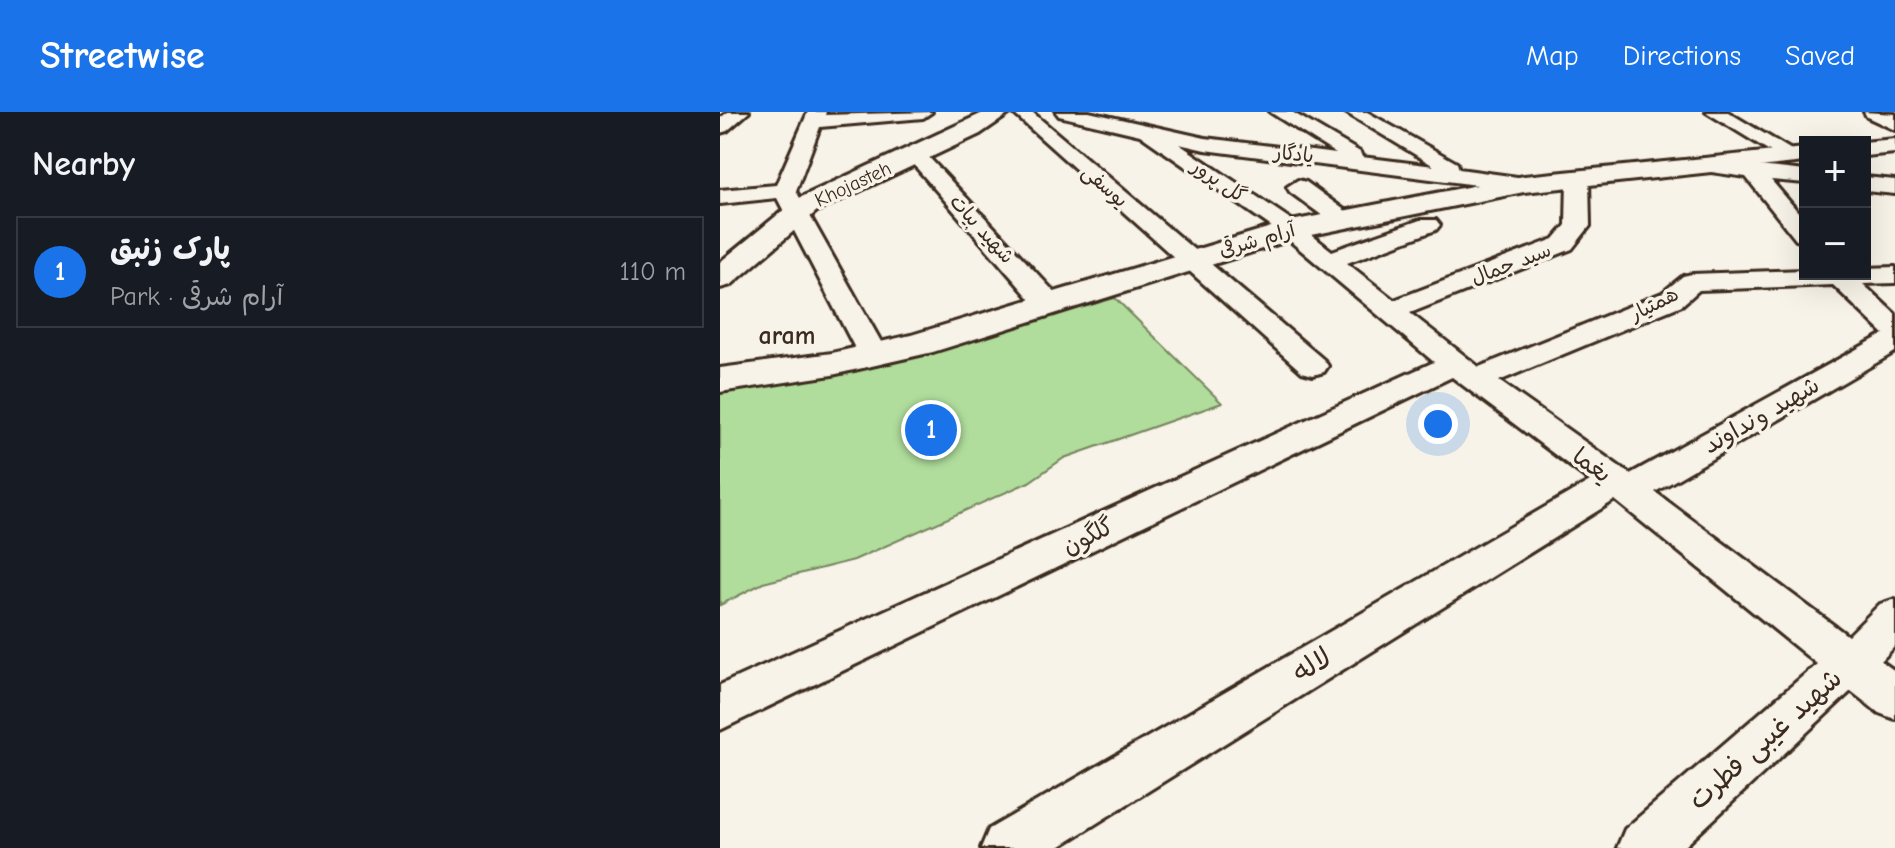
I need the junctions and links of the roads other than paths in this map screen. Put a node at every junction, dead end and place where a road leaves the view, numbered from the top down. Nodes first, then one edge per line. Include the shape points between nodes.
1 (740, 112) edge
2 (923, 112) edge
3 (1001, 112) edge
4 (1021, 112) edge
5 (1065, 112) edge
6 (1279, 112) edge
7 (1715, 112) edge
8 (1875, 112) edge
9 (1392, 115) dead end
10 (1361, 116) edge
11 (815, 117) edge
12 (1895, 123) edge
13 (720, 127) edge
14 (1148, 132) junction
15 (1895, 146) edge
16 (1871, 148) edge
17 (916, 155) junction
18 (1363, 162) junction
19 (1799, 162) edge
20 (1799, 163) edge
21 (1799, 163) edge
22 (1704, 166) junction
23 (1752, 171) junction
24 (1462, 175) junction
25 (1578, 178) junction
26 (1524, 184) junction
27 (1871, 185) edge
28 (1298, 187) dead end
29 (1895, 187) edge
30 (720, 197) edge
31 (790, 202) junction
32 (1342, 219) junction
33 (1428, 225) dead end
34 (1799, 228) edge
35 (1291, 230) junction
36 (1189, 260) junction
37 (1329, 261) junction
38 (727, 267) edge
39 (1871, 275) edge
40 (1895, 275) edge
41 (1799, 278) edge
42 (1843, 280) edge
43 (1863, 301) junction
44 (1048, 302) junction
45 (1895, 305) edge
46 (1393, 310) junction
47 (1895, 329) edge
48 (1895, 340) edge
49 (874, 356) junction
50 (1313, 366) dead end
51 (1466, 371) junction
52 (720, 380) edge
53 (1622, 487) junction
54 (1895, 617) edge
55 (1850, 663) junction
56 (1895, 698) edge
57 (720, 708) edge
58 (1008, 848) edge
59 (1644, 848) edge

1 - 13 street
2 - 11 street
3 - 17 street, Khojasteh
4 - 36 street, یوسفی
5 - 14 street, یادگار
6 - 18 street
7 - 19 street
8 - 12 street
9 - 10 street
10 - 24 street
11 - 31 street
14 - 18 street, یادگار via 1205,144
14 - 35 street, گل پرور
15 - 16 street
17 - 31 street, Khojasteh via 829,194
17 - 44 street, شهید بیات
18 - 24 street, یادگار
20 - 22 street, آرام شرقی
21 - 23 street
22 - 23 street
22 - 25 street, آرام شرقی
23 - 34 street
24 - 26 street, یادگار
25 - 26 street, آرام شرقی
25 - 46 street, سید جمال via 1578,226 1563,244
26 - 32 street, آرام شرقی
27 - 29 street
28 - 32 street
30 - 31 street
31 - 38 street, Khojasteh
31 - 49 street
32 - 35 street, آرام شرقی
33 - 37 street
35 - 36 street, آرام شرقی
35 - 37 street, یغما
36 - 44 street, آرام شرقی
36 - 50 street, یوسفی
37 - 46 street, یغما
39 - 40 street, همتیار
41 - 51 street, همتیار via 1692,282 1672,299
42 - 43 street
43 - 45 street
43 - 47 street
44 - 49 street, آرام شرقی
46 - 51 street, یغما
48 - 53 street, شهید ونداوند
49 - 52 street, آرام شرقی
51 - 53 street, یغما
51 - 57 street, گلگون via 1312,428
53 - 55 street, یغما
53 - 58 street, لاله
54 - 55 street, شهید غیبی فطرت
55 - 56 street, یغما
55 - 59 street, شهید غیبی فطرت

